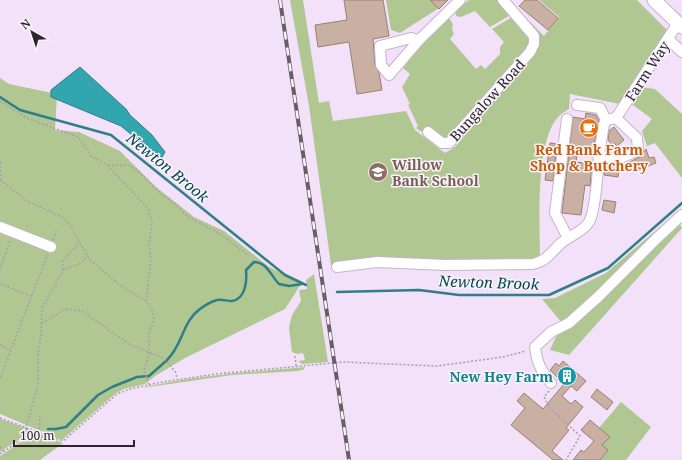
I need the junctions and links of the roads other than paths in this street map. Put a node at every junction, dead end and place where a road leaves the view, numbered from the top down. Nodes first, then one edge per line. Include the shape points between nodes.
1 (460, 0) edge
2 (503, 0) edge
3 (654, 0) edge
4 (680, 25) edge
5 (668, 39) junction
6 (419, 40) dead end
7 (682, 52) edge
8 (577, 105) dead end
9 (567, 119) dead end
10 (611, 119) junction
11 (428, 132) dead end
12 (599, 154) junction
13 (682, 215) edge
14 (0, 227) edge
15 (568, 238) junction
16 (51, 247) road end
17 (337, 267) dead end
18 (551, 383) road end

1 - 6 street
2 - 11 street, Bungalow Road via 534,36 530,52 449,143 442,144
3 - 4 main road
4 - 5 street, Farm Way
5 - 7 street
5 - 10 street, Farm Way
8 - 10 street via 600,108
9 - 15 street via 555,214
10 - 12 street, Farm Way via 604,124
10 - 12 street via 637,138 638,150 612,160 605,159
12 - 15 street, Farm Way via 597,187 590,221
13 - 18 street via 598,297 569,323 551,332 535,347 537,363
14 - 16 street
15 - 17 street, Farm Way via 546,259 533,264 445,265 377,262

